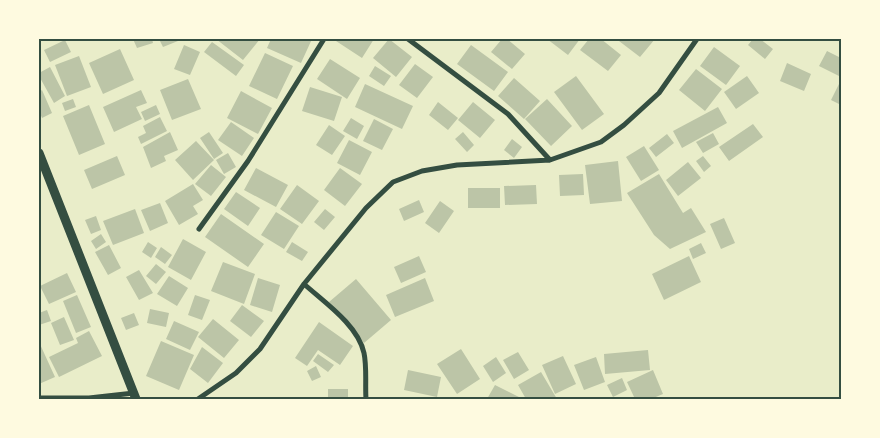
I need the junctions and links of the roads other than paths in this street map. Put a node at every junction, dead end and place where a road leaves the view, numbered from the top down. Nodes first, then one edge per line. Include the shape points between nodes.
1 (324, 39) edge
2 (408, 39) edge
3 (697, 39) edge
4 (39, 153) edge
5 (550, 160) junction
6 (199, 229) dead end
7 (304, 284) junction
8 (135, 396) edge
9 (39, 398) edge
10 (198, 399) edge
11 (366, 399) edge

1 - 6 street via 248,161
2 - 5 street via 508,114
3 - 5 street via 659,93 624,125 601,142
4 - 8 street
5 - 7 street via 457,165 422,171 393,182 366,208
7 - 10 street via 260,349 236,373
7 - 11 street via 358,338 364,353
8 - 9 street

